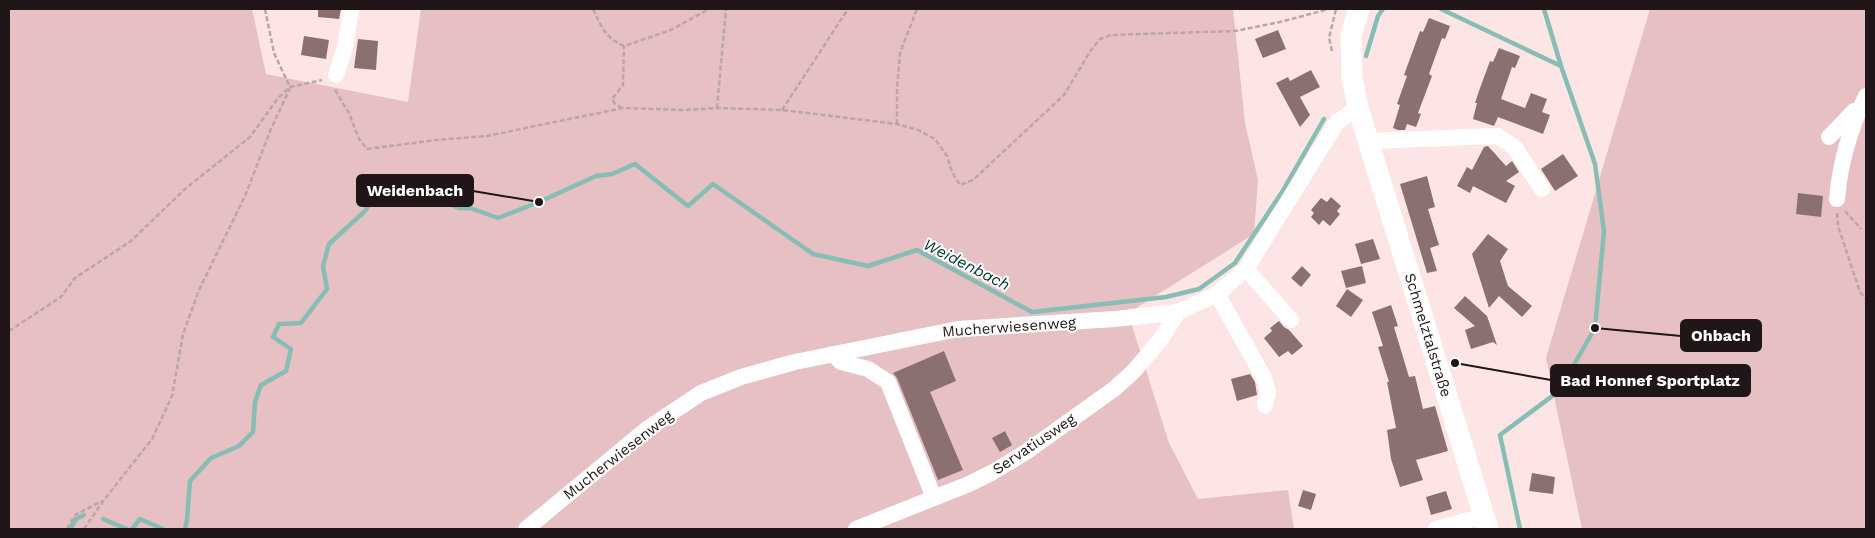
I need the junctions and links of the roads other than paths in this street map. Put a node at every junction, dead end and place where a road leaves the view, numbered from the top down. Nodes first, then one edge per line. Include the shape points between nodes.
1 (351, 9) edge
2 (1358, 9) edge
3 (336, 74) road end
4 (1862, 104) edge
5 (1358, 108) junction
6 (1829, 137) dead end
7 (1368, 141) junction
8 (1542, 189) dead end
9 (1837, 199) road end
10 (1246, 269) junction
11 (1217, 294) junction
12 (1178, 312) junction
13 (1291, 320) dead end
14 (833, 354) junction
15 (1266, 405) dead end
16 (934, 498) junction
17 (1486, 523) edge
18 (526, 529) edge
19 (856, 529) edge
20 (1436, 529) edge

1 - 3 street via 345,48
2 - 5 main road, Schmelztalstraße via 1351,35 1352,78
4 - 6 street
4 - 9 street via 1839,177
5 - 7 main road, Schmelztalstraße
5 - 10 street, Mucherwiesenweg via 1337,122
7 - 8 street via 1498,136 1515,148
7 - 17 main road, Schmelztalstraße
10 - 11 street, Mucherwiesenweg
10 - 13 street
11 - 12 street, Mucherwiesenweg
11 - 15 street via 1264,378 1268,392
12 - 14 street, Mucherwiesenweg via 1115,320 958,329
12 - 16 street, Servatiusweg via 1161,340 1114,389 993,472
14 - 16 street via 841,362 868,369 888,382
14 - 18 street, Mucherwiesenweg via 741,377 701,393 647,429
16 - 19 street, Servatiusweg
17 - 20 street

